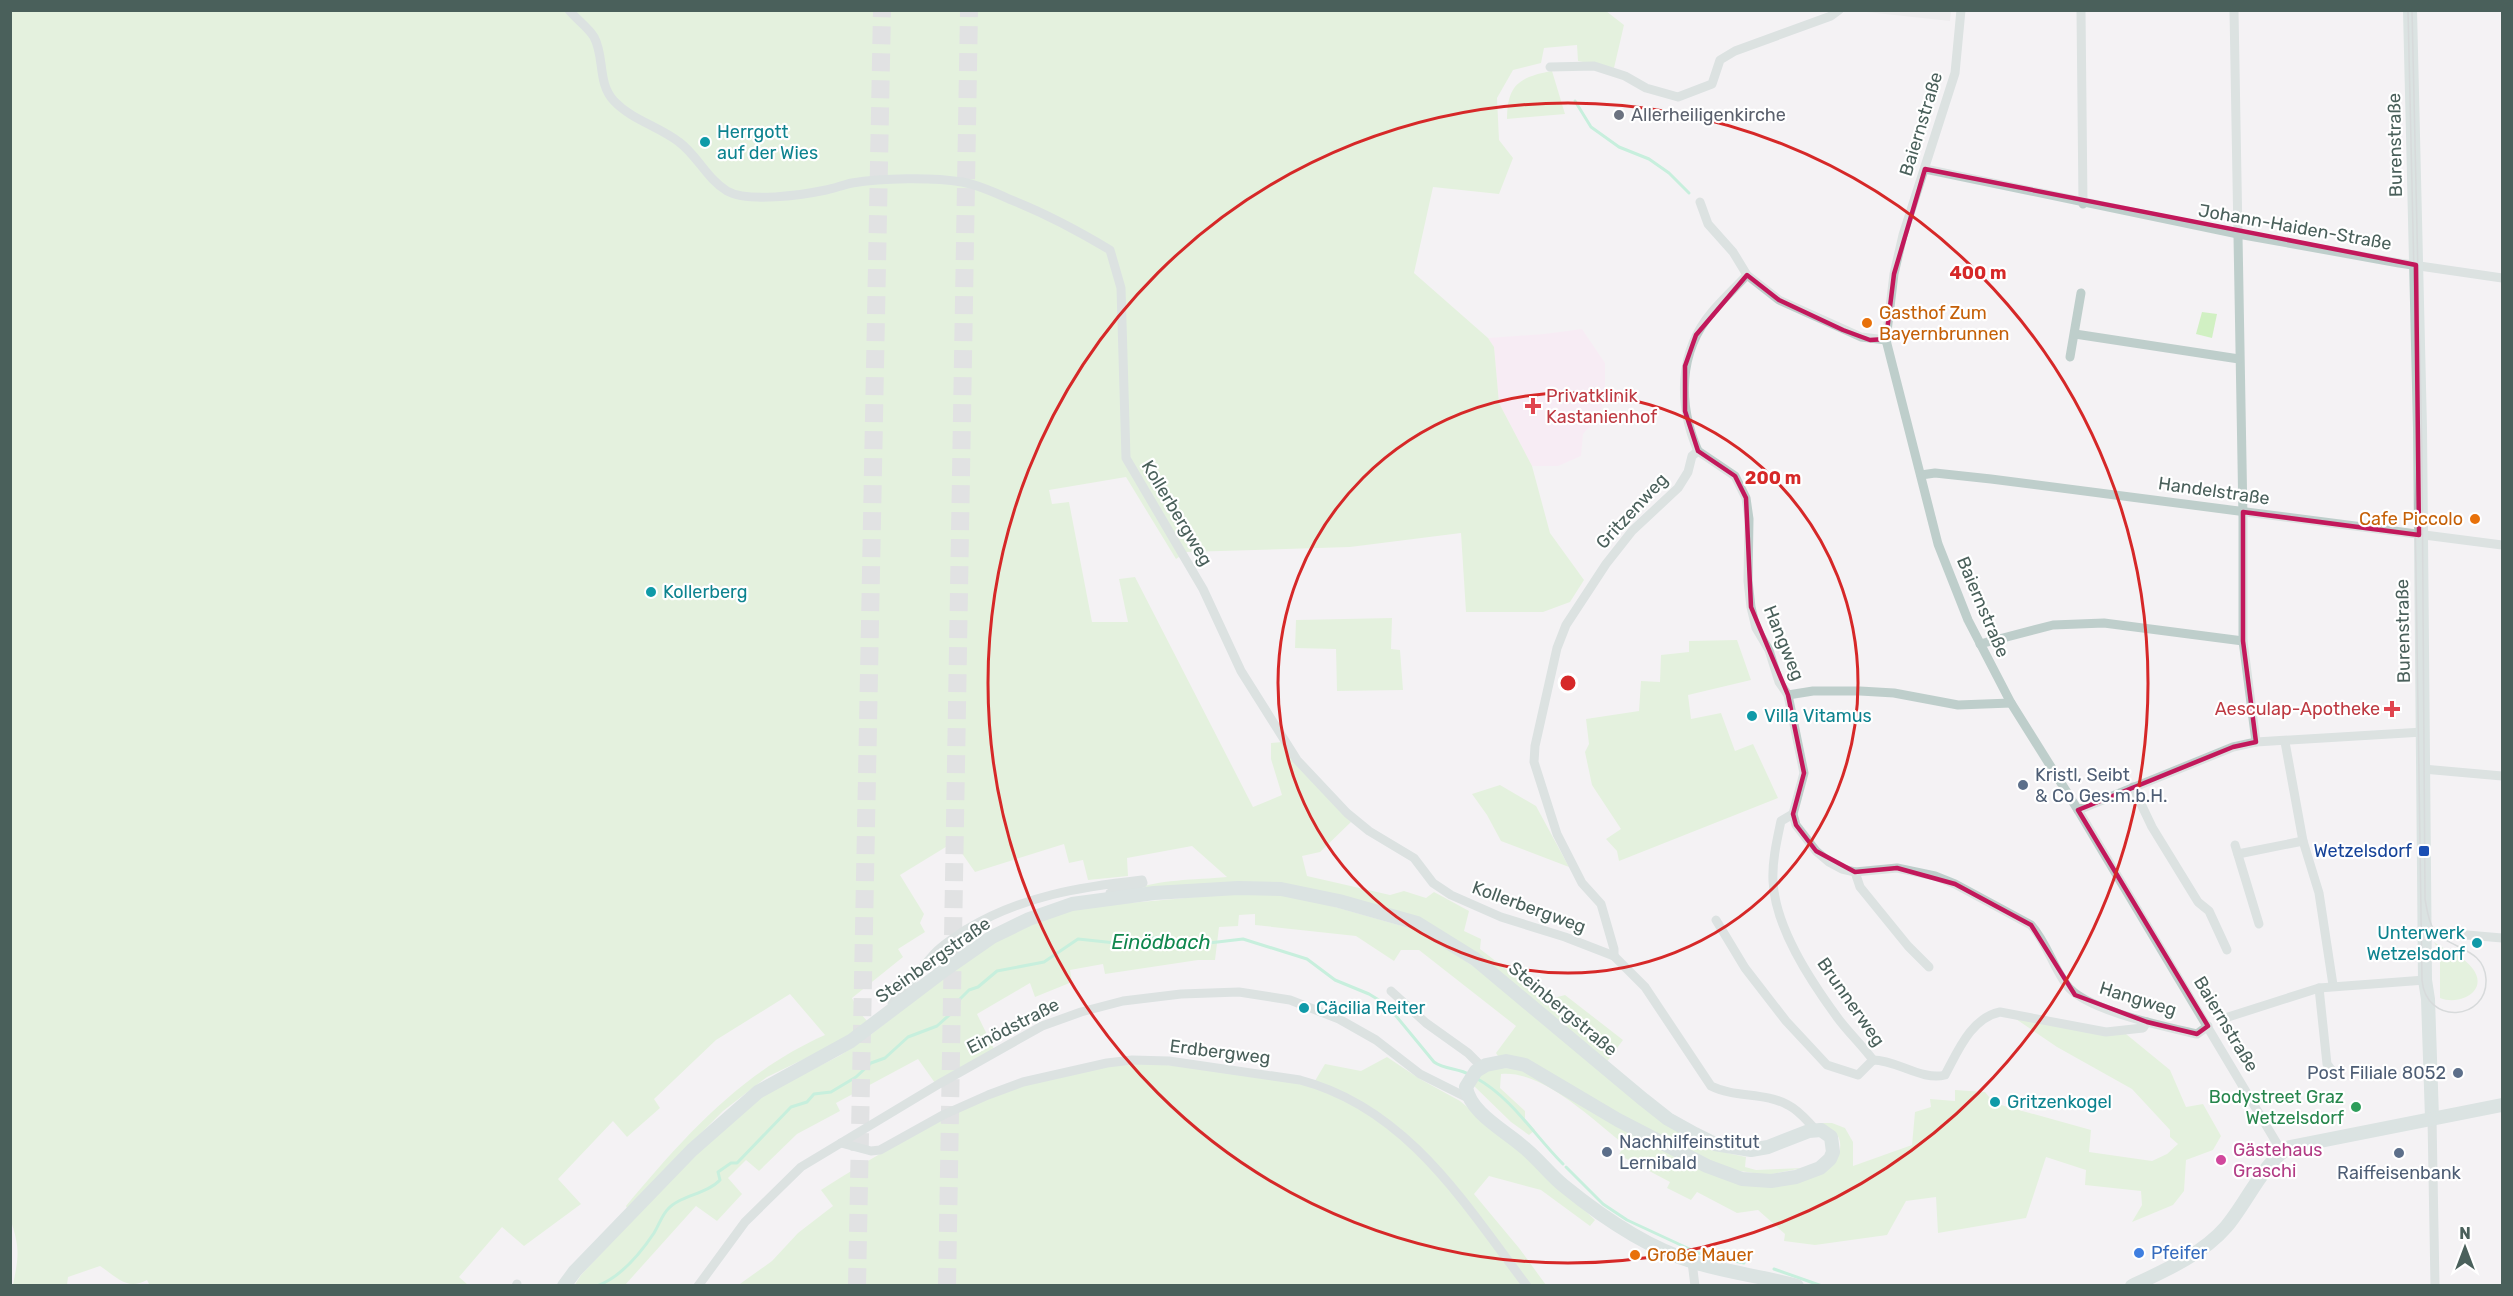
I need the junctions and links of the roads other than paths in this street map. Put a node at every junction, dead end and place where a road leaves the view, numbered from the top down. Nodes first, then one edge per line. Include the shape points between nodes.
1 (569, 10) edge
2 (1839, 10) edge
3 (1961, 10) edge
4 (2081, 10) edge
5 (2234, 10) edge
6 (2410, 10) edge
7 (1550, 67) dead end
8 (1925, 169) junction
9 (1700, 202) dead end
10 (2084, 204) junction
11 (2238, 234) junction
12 (2416, 265) junction
13 (1747, 275) junction
14 (2502, 278) edge
15 (2081, 293) dead end
16 (2075, 334) junction
17 (1886, 340) junction
18 (2070, 357) dead end
19 (2239, 359) junction
20 (1698, 451) junction
21 (1921, 475) junction
22 (2242, 512) junction
23 (2419, 535) junction
24 (2502, 544) edge
25 (2243, 641) junction
26 (1980, 644) junction
27 (1788, 695) junction
28 (2011, 703) junction
29 (2423, 732) junction
30 (2256, 742) junction
31 (2285, 742) junction
32 (2423, 769) junction
33 (2502, 776) edge
34 (2133, 787) junction
35 (2078, 810) junction
36 (1793, 814) junction
37 (2303, 842) junction
38 (1855, 872) junction
39 (1110, 898) junction
40 (1716, 920) dead end
41 (2259, 924) dead end
42 (2467, 935) dead end
43 (2502, 938) edge
44 (2227, 950) dead end
45 (1614, 956) junction
46 (1929, 967) dead end
47 (2425, 980) junction
48 (2333, 985) junction
49 (2319, 988) junction
50 (1391, 991) dead end
51 (891, 1011) junction
52 (2225, 1018) dead end
53 (2147, 1022) junction
54 (2208, 1026) junction
55 (1873, 1060) junction
56 (1479, 1069) junction
57 (2336, 1076) dead end
58 (1467, 1092) junction
59 (2502, 1105) edge
60 (2432, 1118) junction
61 (1816, 1130) junction
62 (841, 1143) junction
63 (2282, 1152) junction
64 (1692, 1262) junction
65 (564, 1286) edge
66 (698, 1286) edge
67 (1527, 1286) edge
68 (1695, 1286) edge
69 (1797, 1286) edge
70 (2132, 1286) edge
71 (2435, 1286) edge

1 - 45 street, Kollerbergweg via 594,36 603,85 611,99 623,111 664,131 685,147 727,191 752,196 793,195 853,183 962,182 1054,217 1110,250 1121,288 1126,459 1203,589 1241,672 1297,760 1347,813 1414,858 1434,883 1451,895 1501,917
2 - 7 street via 1734,51 1720,60 1713,84 1678,97 1594,66
3 - 8 street, Baiernstraße via 1955,73
4 - 10 street
5 - 11 street
6 - 12 main road, Burenstraße
8 - 10 street, Johann-Haiden-Straße
8 - 17 street, Baiernstraße via 1894,274
9 - 13 street via 1708,224
10 - 11 street, Johann-Haiden-Straße
11 - 12 street, Johann-Haiden-Straße
11 - 19 street
12 - 14 street, Johann-Haiden-Straße
12 - 23 main road, Burenstraße
13 - 17 street via 1779,300 1843,330 1870,340
13 - 20 street via 1696,335 1685,366 1685,411
15 - 16 street
16 - 18 street
16 - 19 street
17 - 21 street, Baiernstraße
19 - 22 street
20 - 27 street, Hangweg via 1728,470 1742,488 1749,519 1751,607 1756,628
20 - 45 street, Gritzenweg via 1678,488 1632,531 1566,625 1557,648 1535,746 1534,762 1557,834 1582,883 1601,904
21 - 22 street, Handelstraße via 1991,479
21 - 26 street, Baiernstraße via 1938,544
22 - 23 street, Handelstraße
22 - 25 street
23 - 24 street, Handelstraße
23 - 29 main road, Burenstraße
25 - 26 street via 2104,623 2053,625
25 - 30 street
26 - 28 street, Baiernstraße
27 - 28 street via 1860,691 1958,705
27 - 36 street, Hangweg via 1804,773
28 - 35 street, Baiernstraße
29 - 31 street
29 - 32 main road, Burenstraße
30 - 31 street
30 - 34 street via 2233,747
31 - 37 street
32 - 33 street
32 - 47 main road, Burenstraße
34 - 35 street
34 - 44 street via 2152,827 2198,902 2210,911
35 - 54 street, Baiernstraße
36 - 38 street, Hangweg via 1796,825 1816,851 1829,862
36 - 55 street, Brunnerweg via 1781,821 1776,844 1773,881 1782,923 1838,1019
37 - 41 street via 2236,849
37 - 48 street via 2319,893
38 - 46 street via 1860,887
38 - 53 street, Hangweg via 1908,869 1955,884 2031,925 2075,995
39 - 51 main road, Steinbergstraße via 1072,904 992,937
39 - 51 street via 1110,893 1143,883 1142,880 1050,894 989,916 937,951 889,1004
39 - 61 main road, Steinbergstraße via 1238,888 1281,889 1417,923 1475,958 1644,1100 1695,1134 1715,1144 1751,1150
40 - 55 street, Brunnerweg via 1745,968 1827,1065 1858,1075
42 - 43 street
45 - 61 street, Kollerbergweg via 1645,987 1711,1086 1722,1092 1786,1104
47 - 48 street
47 - 60 main road, Burenstraße
48 - 49 street
49 - 52 street
49 - 57 street via 2327,1064
50 - 56 street via 1468,1053
51 - 65 main road, Steinbergstraße via 851,1041 779,1079 738,1107 647,1195
53 - 54 street, Hangweg via 2197,1034
53 - 55 street via 2143,1028 2106,1032 2000,1012 1990,1014 1969,1032 1945,1075 1935,1077 1886,1060
54 - 63 street, Baiernstraße
56 - 58 main road
56 - 61 main road via 1499,1061 1525,1065 1628,1125 1707,1166 1742,1179 1796,1178 1820,1168 1832,1155 1833,1142 1827,1132
58 - 62 street, Einödstraße via 1420,1074 1376,1040 1309,1007 1254,994 1180,994 1124,1001 1042,1026
58 - 64 main road via 1475,1107 1564,1186 1623,1229
59 - 60 main road
60 - 63 main road via 2308,1142
60 - 71 street, Burenstraße
62 - 66 street, Einödstraße via 801,1167 768,1198 745,1222
62 - 67 street, Erdbergweg via 876,1151 988,1095 1023,1082 1107,1062 1169,1061 1300,1080 1368,1110 1425,1156 1460,1194
63 - 70 main road via 2226,1227 2210,1242
64 - 68 street
64 - 69 main road

